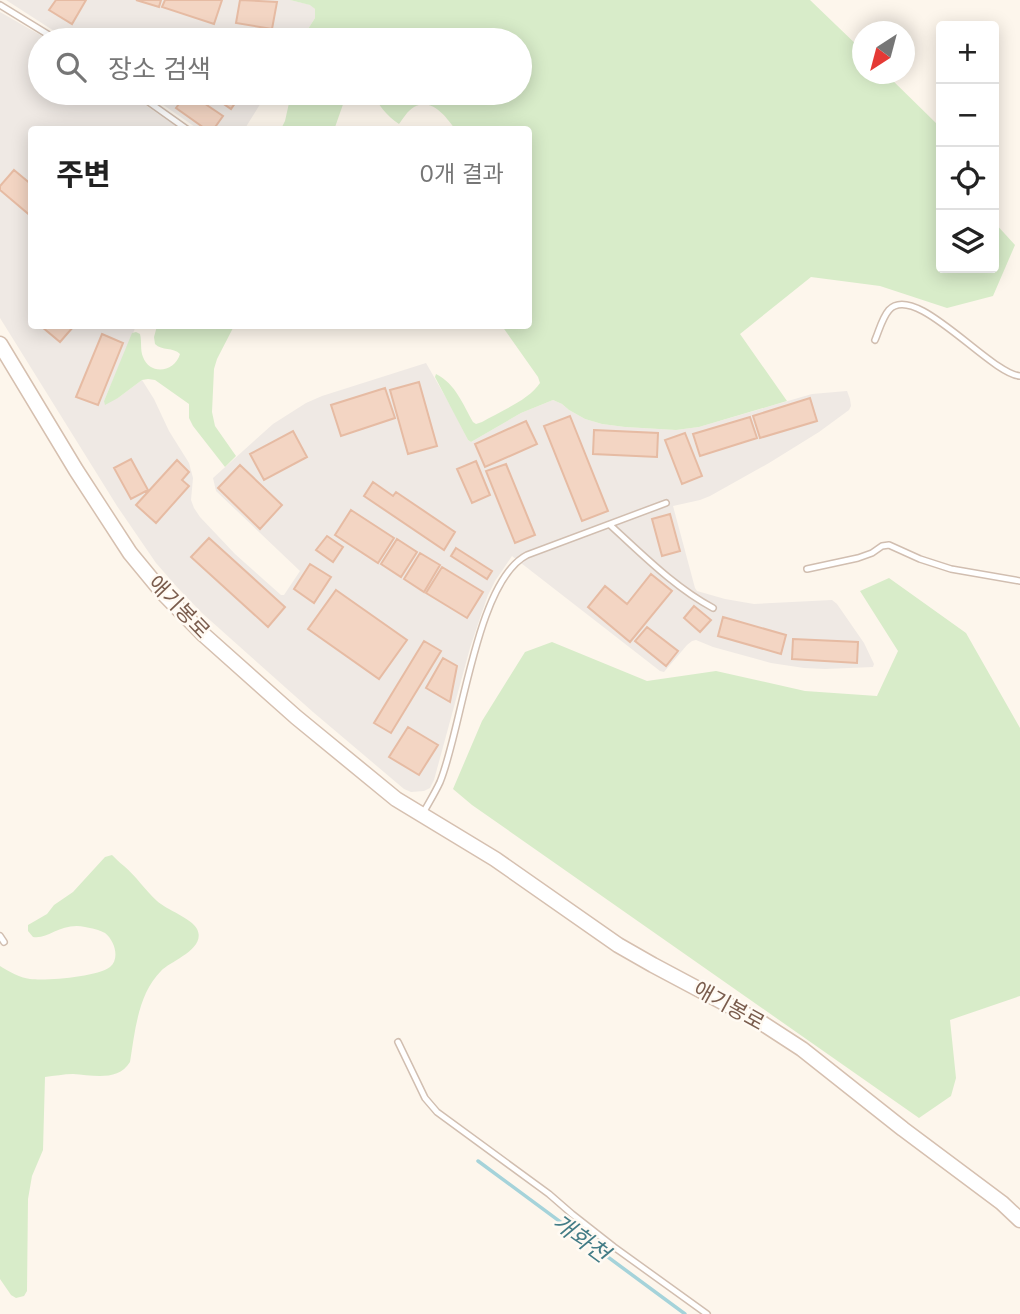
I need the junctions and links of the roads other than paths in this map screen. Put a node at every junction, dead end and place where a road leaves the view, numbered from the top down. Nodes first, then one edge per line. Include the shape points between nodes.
1 (0, 5) edge
2 (37, 28) edge
3 (153, 105) edge
4 (182, 126) edge
5 (875, 340) dead end
6 (0, 344) edge
7 (1020, 376) edge
8 (666, 503) dead end
9 (610, 524) junction
10 (807, 569) dead end
11 (1020, 581) edge
12 (713, 608) dead end
13 (422, 815) junction
14 (0, 936) edge
15 (4, 942) dead end
16 (398, 1042) dead end
17 (1020, 1220) edge
18 (707, 1314) edge

1 - 2 lane
3 - 4 lane
5 - 7 lane via 890,309 912,305 999,367
6 - 13 main road, 애기봉로 via 130,554 163,593 296,717
8 - 9 lane
9 - 12 lane via 678,586
9 - 13 lane via 527,555 512,566 481,630 441,780
10 - 11 lane via 858,558 889,545 951,569
13 - 17 main road, 애기봉로 via 495,859 618,945 802,1049
14 - 15 lane
16 - 18 lane via 425,1098 437,1112

